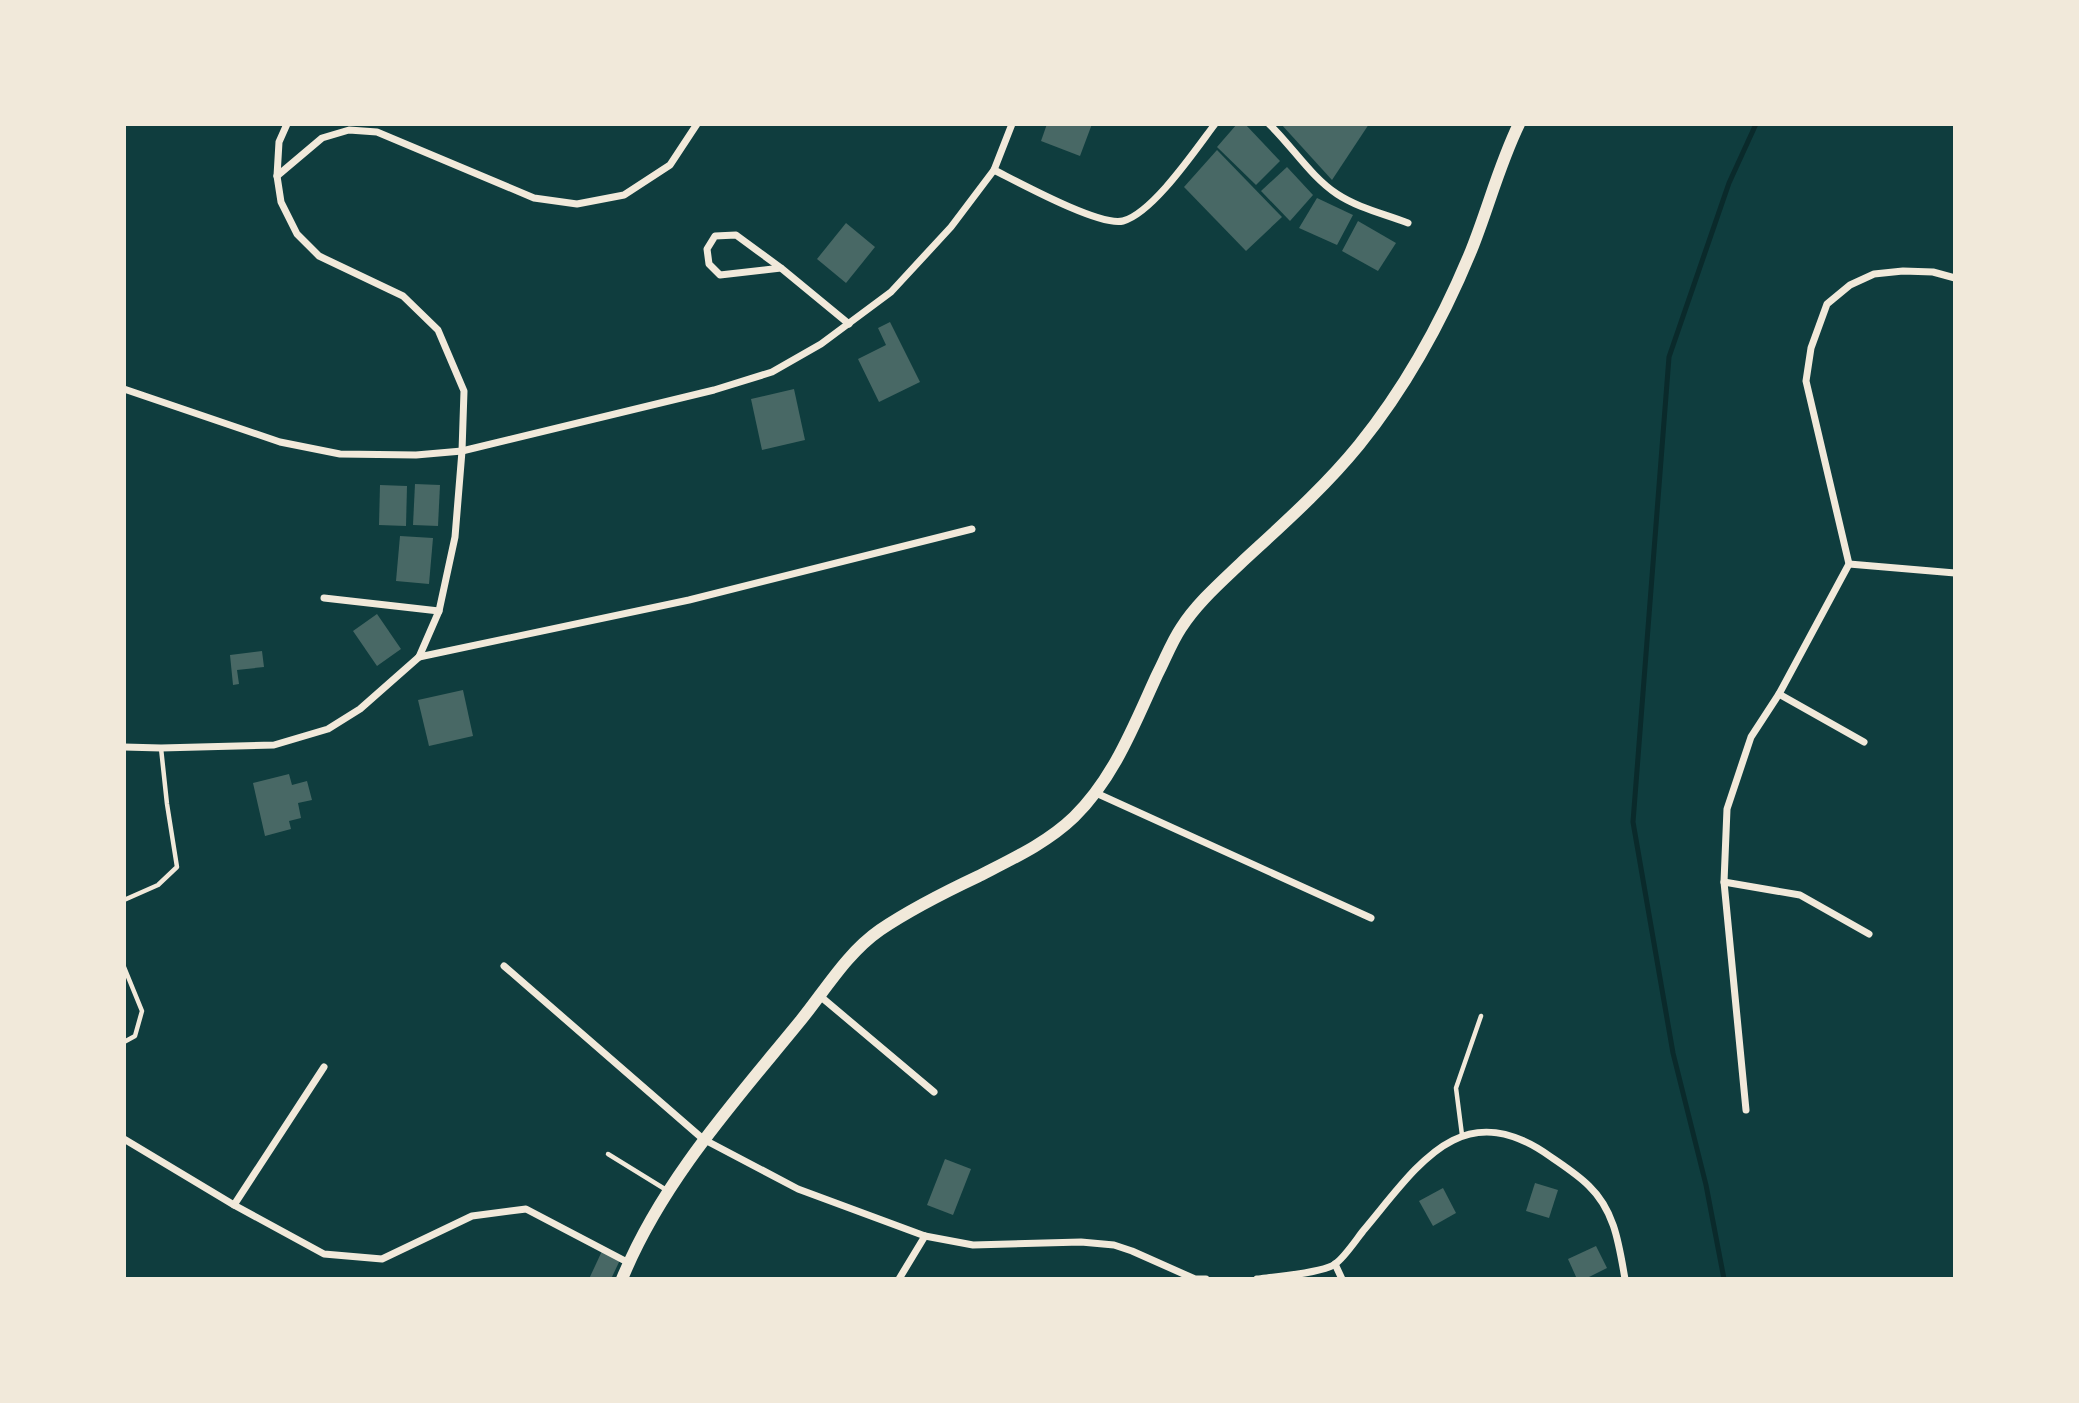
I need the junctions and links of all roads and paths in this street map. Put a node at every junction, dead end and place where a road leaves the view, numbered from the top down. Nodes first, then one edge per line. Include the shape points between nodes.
1 (287, 124) edge
2 (697, 124) edge
3 (1012, 124) edge
4 (1216, 124) edge
5 (1269, 124) edge
6 (1519, 124) edge
7 (994, 170) junction
8 (277, 176) junction
9 (1408, 223) dead end
10 (781, 268) junction
11 (1955, 278) edge
12 (849, 324) junction
13 (124, 389) edge
14 (462, 451) junction
15 (972, 529) dead end
16 (1849, 564) junction
17 (1955, 573) edge
18 (324, 598) dead end
19 (439, 611) junction
20 (419, 657) junction
21 (1779, 694) junction
22 (1864, 742) dead end
23 (124, 747) edge
24 (161, 748) junction
25 (1096, 793) junction
26 (1724, 882) junction
27 (124, 900) edge
28 (1371, 918) dead end
29 (1870, 934) dead end
30 (124, 967) edge
31 (504, 967) dead end
32 (820, 996) junction
33 (1481, 1016) dead end
34 (124, 1042) edge
35 (324, 1067) dead end
36 (934, 1092) dead end
37 (1746, 1110) dead end
38 (1462, 1135) junction
39 (124, 1139) edge
40 (703, 1139) junction
41 (608, 1154) dead end
42 (669, 1191) junction
43 (234, 1205) junction
44 (925, 1236) junction
45 (629, 1263) junction
46 (1335, 1265) junction
47 (902, 1275) edge
48 (622, 1279) edge
49 (913, 1279) edge
50 (1195, 1279) edge
51 (1206, 1279) edge
52 (1257, 1279) edge
53 (1342, 1279) edge
54 (1625, 1279) edge

1 - 8 street via 279,142
2 - 8 street via 670,165 624,195 578,204 534,198 377,132 349,130 322,138
3 - 7 street
4 - 7 street via 1160,193 1123,221 1105,221
5 - 9 street via 1337,194
6 - 25 main road via 1460,276 1385,411 1319,489 1214,589 1181,628 1114,768
7 - 12 street via 951,227 891,292
8 - 14 street via 281,202 297,234 319,256 404,296 438,330 464,391
10 - 10 street via 736,235 715,236 707,249 709,264 720,275
10 - 12 street
11 - 16 street via 1933,272 1874,274 1850,285 1827,304 1811,348 1806,381
12 - 14 street via 772,372
13 - 14 street via 280,442 340,454
14 - 19 street via 455,537
15 - 20 street via 689,600
16 - 17 street
16 - 21 street
18 - 19 street
19 - 20 street
20 - 24 street via 360,709 328,729 274,745
21 - 22 street
21 - 26 street via 1751,737 1727,810
23 - 24 street
24 - 27 lane via 177,867 158,885
25 - 28 street
25 - 32 main road via 1054,834 879,931 841,967
26 - 29 street via 1800,895
26 - 37 street
30 - 34 lane via 142,1012 135,1036
31 - 40 street
32 - 36 street
32 - 40 main road
33 - 38 lane via 1455,1088
35 - 43 street
38 - 46 street via 1439,1148 1407,1178
38 - 54 street via 1495,1132 1522,1140 1588,1184 1613,1224
39 - 43 street
40 - 42 main road
40 - 44 street via 798,1189
41 - 42 lane
42 - 45 main road
43 - 45 street via 324,1254 382,1259 472,1216 526,1209
44 - 47 street
44 - 50 street via 973,1245 1114,1245
45 - 48 main road
46 - 52 street
46 - 53 street
47 - 49 street
50 - 51 street

